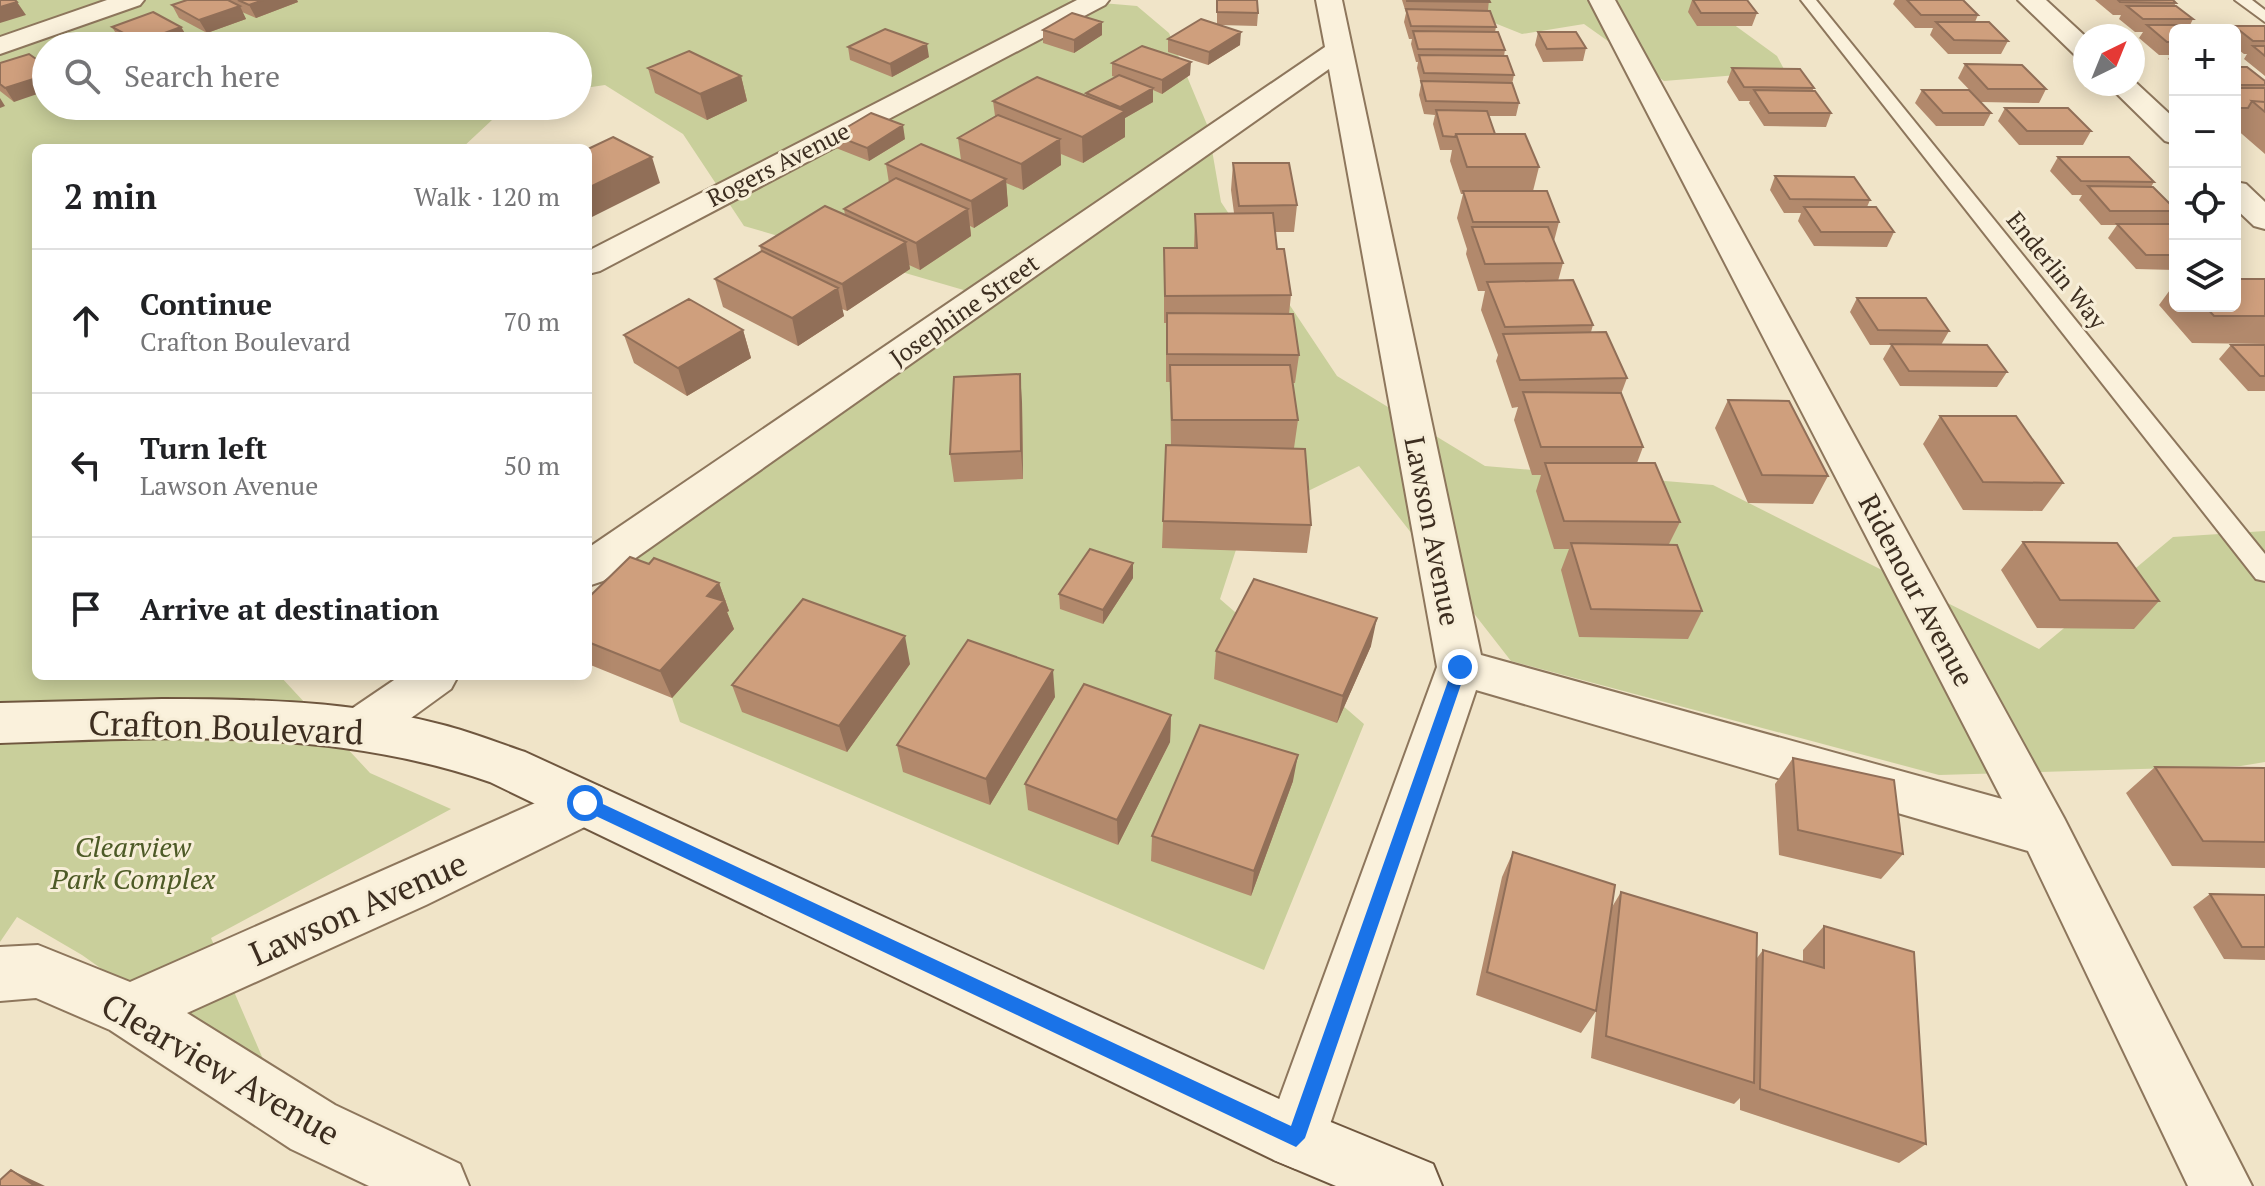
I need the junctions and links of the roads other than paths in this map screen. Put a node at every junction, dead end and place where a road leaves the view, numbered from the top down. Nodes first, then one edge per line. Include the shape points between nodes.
1 (131, 0) edge
2 (1096, 0) edge
3 (1329, 0) edge
4 (1602, 0) edge
5 (1808, 0) edge
6 (2031, 0) edge
7 (2242, 0) edge
8 (2265, 17) edge
9 (40, 32) edge
10 (32, 35) edge
11 (2073, 39) edge
12 (0, 46) edge
13 (1339, 49) junction
14 (2134, 96) edge
15 (2169, 129) edge
16 (2241, 197) edge
17 (2265, 219) edge
18 (592, 262) edge
19 (592, 567) edge
20 (2265, 572) edge
21 (1460, 667) junction
22 (413, 681) edge
23 (0, 723) edge
24 (361, 728) junction
25 (585, 803) junction
26 (2046, 834) junction
27 (0, 974) edge
28 (130, 1010) junction
29 (1296, 1138) junction
30 (438, 1186) edge
31 (1411, 1186) edge
32 (2221, 1186) edge

1 - 9 street
2 - 18 street, Rogers Avenue
3 - 13 street, Lawson Avenue
4 - 26 street, Ridenour Avenue
5 - 20 lane, Enderlin Way
6 - 11 street
7 - 8 lane
10 - 12 street
13 - 19 street, Josephine Street
13 - 21 street, Lawson Avenue
14 - 15 street
16 - 17 street
21 - 26 street
21 - 29 street
22 - 24 street
23 - 24 street, Crafton Boulevard via 288,722
24 - 25 street, Crafton Boulevard via 434,742 507,767
25 - 28 street, Lawson Avenue
25 - 29 street, Crafton Boulevard
26 - 32 street, Ridenour Avenue
27 - 28 street, Clearview Avenue via 38,971
28 - 30 street, Clearview Avenue via 313,1127
29 - 31 street, Crafton Boulevard

